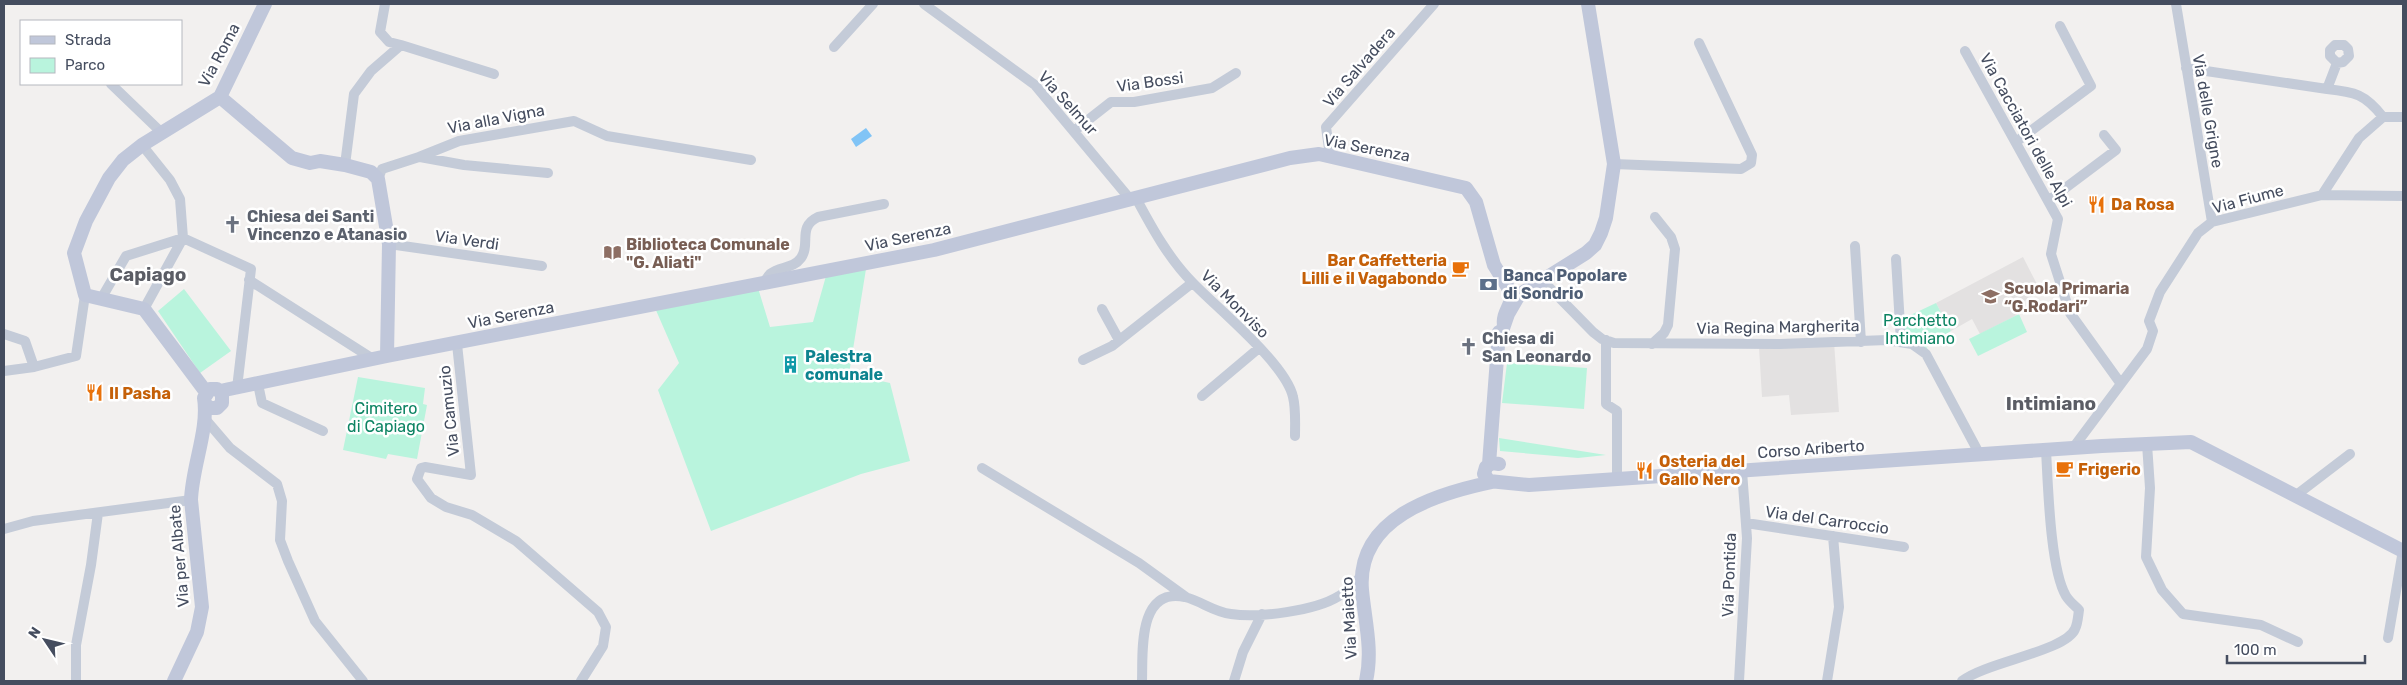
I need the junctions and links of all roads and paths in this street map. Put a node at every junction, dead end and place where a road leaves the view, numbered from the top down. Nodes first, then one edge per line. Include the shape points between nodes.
1 (265, 4) edge
2 (385, 4) edge
3 (874, 4) edge
4 (924, 4) edge
5 (1434, 4) edge
6 (1588, 4) edge
7 (2176, 4) edge
8 (2060, 26) dead end
9 (1699, 43) dead end
10 (401, 45) junction
11 (834, 47) dead end
12 (1966, 51) dead end
13 (2337, 63) dead end
14 (2186, 68) junction
15 (1236, 73) dead end
16 (494, 74) dead end
17 (112, 85) edge
18 (2327, 89) junction
19 (220, 97) junction
20 (2403, 116) edge
21 (2383, 117) junction
22 (1074, 131) junction
23 (162, 133) junction
24 (2104, 136) dead end
25 (2016, 142) junction
26 (142, 145) junction
27 (1330, 156) junction
28 (420, 157) junction
29 (751, 160) dead end
30 (344, 164) junction
31 (1614, 164) junction
32 (548, 173) dead end
33 (378, 179) junction
34 (2322, 195) junction
35 (2403, 196) edge
36 (1133, 199) junction
37 (2048, 201) junction
38 (884, 204) dead end
39 (1655, 217) dead end
40 (2212, 222) junction
41 (183, 238) junction
42 (389, 244) junction
43 (1855, 246) dead end
44 (1896, 259) dead end
45 (542, 266) dead end
46 (250, 275) junction
47 (1541, 279) junction
48 (1192, 283) junction
49 (763, 284) junction
50 (1510, 290) junction
51 (85, 295) junction
52 (100, 299) junction
53 (144, 309) junction
54 (1102, 309) dead end
55 (1504, 325) junction
56 (4, 334) edge
57 (1119, 340) junction
58 (1499, 340) junction
59 (1606, 340) junction
60 (1861, 342) junction
61 (1901, 342) junction
62 (456, 344) junction
63 (1652, 344) junction
64 (1259, 348) junction
65 (388, 356) junction
66 (373, 359) junction
67 (1083, 360) dead end
68 (34, 368) junction
69 (4, 371) edge
70 (258, 384) junction
71 (2121, 384) junction
72 (240, 388) junction
73 (1202, 396) dead end
74 (211, 406) junction
75 (323, 431) dead end
76 (1295, 436) dead end
77 (2147, 444) junction
78 (2073, 448) junction
79 (2046, 450) junction
80 (2350, 454) dead end
81 (1980, 455) junction
82 (982, 468) dead end
83 (1742, 471) junction
84 (1494, 472) junction
85 (1618, 479) junction
86 (2295, 496) junction
87 (191, 500) junction
88 (98, 513) junction
89 (1746, 523) junction
90 (4, 529) edge
91 (1833, 536) junction
92 (1904, 547) dead end
93 (2403, 551) edge
94 (1362, 575) junction
95 (1188, 598) junction
96 (1262, 614) junction
97 (2388, 638) dead end
98 (2298, 642) dead end
99 (76, 681) edge
100 (174, 681) edge
101 (363, 681) edge
102 (581, 681) edge
103 (1142, 681) edge
104 (1234, 681) edge
105 (1366, 681) edge
106 (1739, 681) edge
107 (1827, 681) edge
108 (1962, 681) edge

1 - 19 street, Via Roma
2 - 10 street via 380,32 389,42
3 - 11 street
4 - 22 street, Via Selmur via 1035,85
5 - 27 street, Via Salvadera via 1326,127
6 - 31 street
7 - 14 street, Via delle Grigne
8 - 25 street via 2091,86
9 - 31 street via 1752,155 1751,164 1741,169
10 - 16 street
10 - 30 street via 371,71 354,94
12 - 25 street, Via Cacciatori delle Alpi
13 - 18 street
14 - 18 street
14 - 40 street, Via delle Grigne
15 - 22 street, Via Bossi via 1212,88 1134,102 1111,102
17 - 23 street
18 - 21 street via 2354,92 2367,98
19 - 23 street, Via Roma
19 - 30 street via 292,158 302,162
20 - 21 street
21 - 34 street via 2358,138
22 - 36 street, Via Selmur
23 - 26 street, Via Roma
24 - 37 street via 2116,150
25 - 37 street, Via Cacciatori delle Alpi
26 - 41 street via 170,180 180,199
26 - 51 street, Via Roma via 123,160 109,178 86,221 74,253
27 - 36 street, Via Serenza via 1319,154 1290,158
27 - 50 street, Via Serenza via 1466,188 1476,202 1494,265
28 - 29 street, Via alla Vigna via 459,141 574,121 607,136
28 - 32 street
28 - 33 street, Via alla Vigna via 382,169
30 - 33 street via 370,172
31 - 47 street via 1606,218 1595,245 1577,260
33 - 42 street
34 - 35 street, Via Fiume
34 - 40 street, Via Fiume
36 - 48 street, Via Monviso via 1166,251
36 - 49 street, Via Serenza via 934,250
37 - 71 street, Via Cacciatori delle Alpi via 2058,219 2051,254 2070,313
38 - 49 street via 810,221 806,227 802,257 795,265 771,273
39 - 63 street via 1671,237 1675,249 1668,324
40 - 71 street, Via Fiume via 2193,239 2160,292 2149,320 2152,331 2147,350
41 - 46 street
41 - 52 street via 126,256
41 - 53 street
42 - 45 street, Via Verdi
42 - 65 street
43 - 60 street
44 - 61 street
46 - 66 street
46 - 72 street
47 - 50 street
47 - 55 street via 1520,295
47 - 59 street via 1593,332
48 - 57 street
48 - 64 street, Via Monviso
49 - 62 street, Via Serenza
50 - 55 street via 1512,299 1504,315
50 - 58 street via 1501,307
51 - 52 street
51 - 68 street via 76,356
52 - 53 street
53 - 74 street
54 - 57 street
55 - 58 street
56 - 68 street via 25,341
57 - 67 street
58 - 84 street via 1491,442
59 - 63 street, Via Regina Margherita
59 - 85 street via 1606,404 1617,411
60 - 61 street, Via Regina Margherita
60 - 63 street, Via Regina Margherita
61 - 81 street, Via Regina Margherita via 1912,344 1926,354
62 - 65 street, Via Serenza
62 - 102 street, Via Camuzio via 471,475 425,467 421,468 417,479 431,498 446,507 472,515 516,541 598,612 606,627 604,646
64 - 73 street
64 - 76 street, Via Monviso via 1278,369 1293,396
65 - 66 street, Via Serenza
66 - 70 street, Via Serenza
68 - 69 street
70 - 72 street, Via Serenza
70 - 75 street via 262,403
71 - 78 street, Via Fiume
72 - 74 street, Via Serenza
74 - 87 street, Via per Albate
74 - 101 street via 230,448 277,484 282,501 280,540 288,561 315,621
77 - 78 street, Corso Ariberto
77 - 86 street, Corso Ariberto via 2191,442
77 - 98 street via 2150,488 2146,557 2162,590 2183,614 2261,625
78 - 79 street, Corso Ariberto
79 - 81 street, Corso Ariberto
79 - 108 street via 2054,550 2066,596 2080,610 2075,630 2063,642 1977,670
80 - 86 street
81 - 83 street, Corso Ariberto
82 - 95 street via 1139,562
83 - 85 street, Corso Ariberto
83 - 89 street, Via Pontida
84 - 85 street, Corso Ariberto via 1520,484
84 - 94 street, Via Maietto via 1464,488 1417,506 1387,525 1369,550
86 - 93 street, Corso Ariberto
87 - 88 street
87 - 100 street, Via per Albate via 202,607 196,632
88 - 90 street via 33,521
88 - 99 street via 92,565 76,645
89 - 91 street, Via del Carroccio
89 - 106 street, Via Pontida
91 - 92 street, Via del Carroccio
91 - 107 street via 1839,607
93 - 97 street
94 - 96 street via 1339,596 1321,604
94 - 105 street, Via Maietto via 1370,652
95 - 96 street via 1232,614
95 - 103 street via 1177,596 1163,600 1146,618
96 - 104 street via 1243,652

